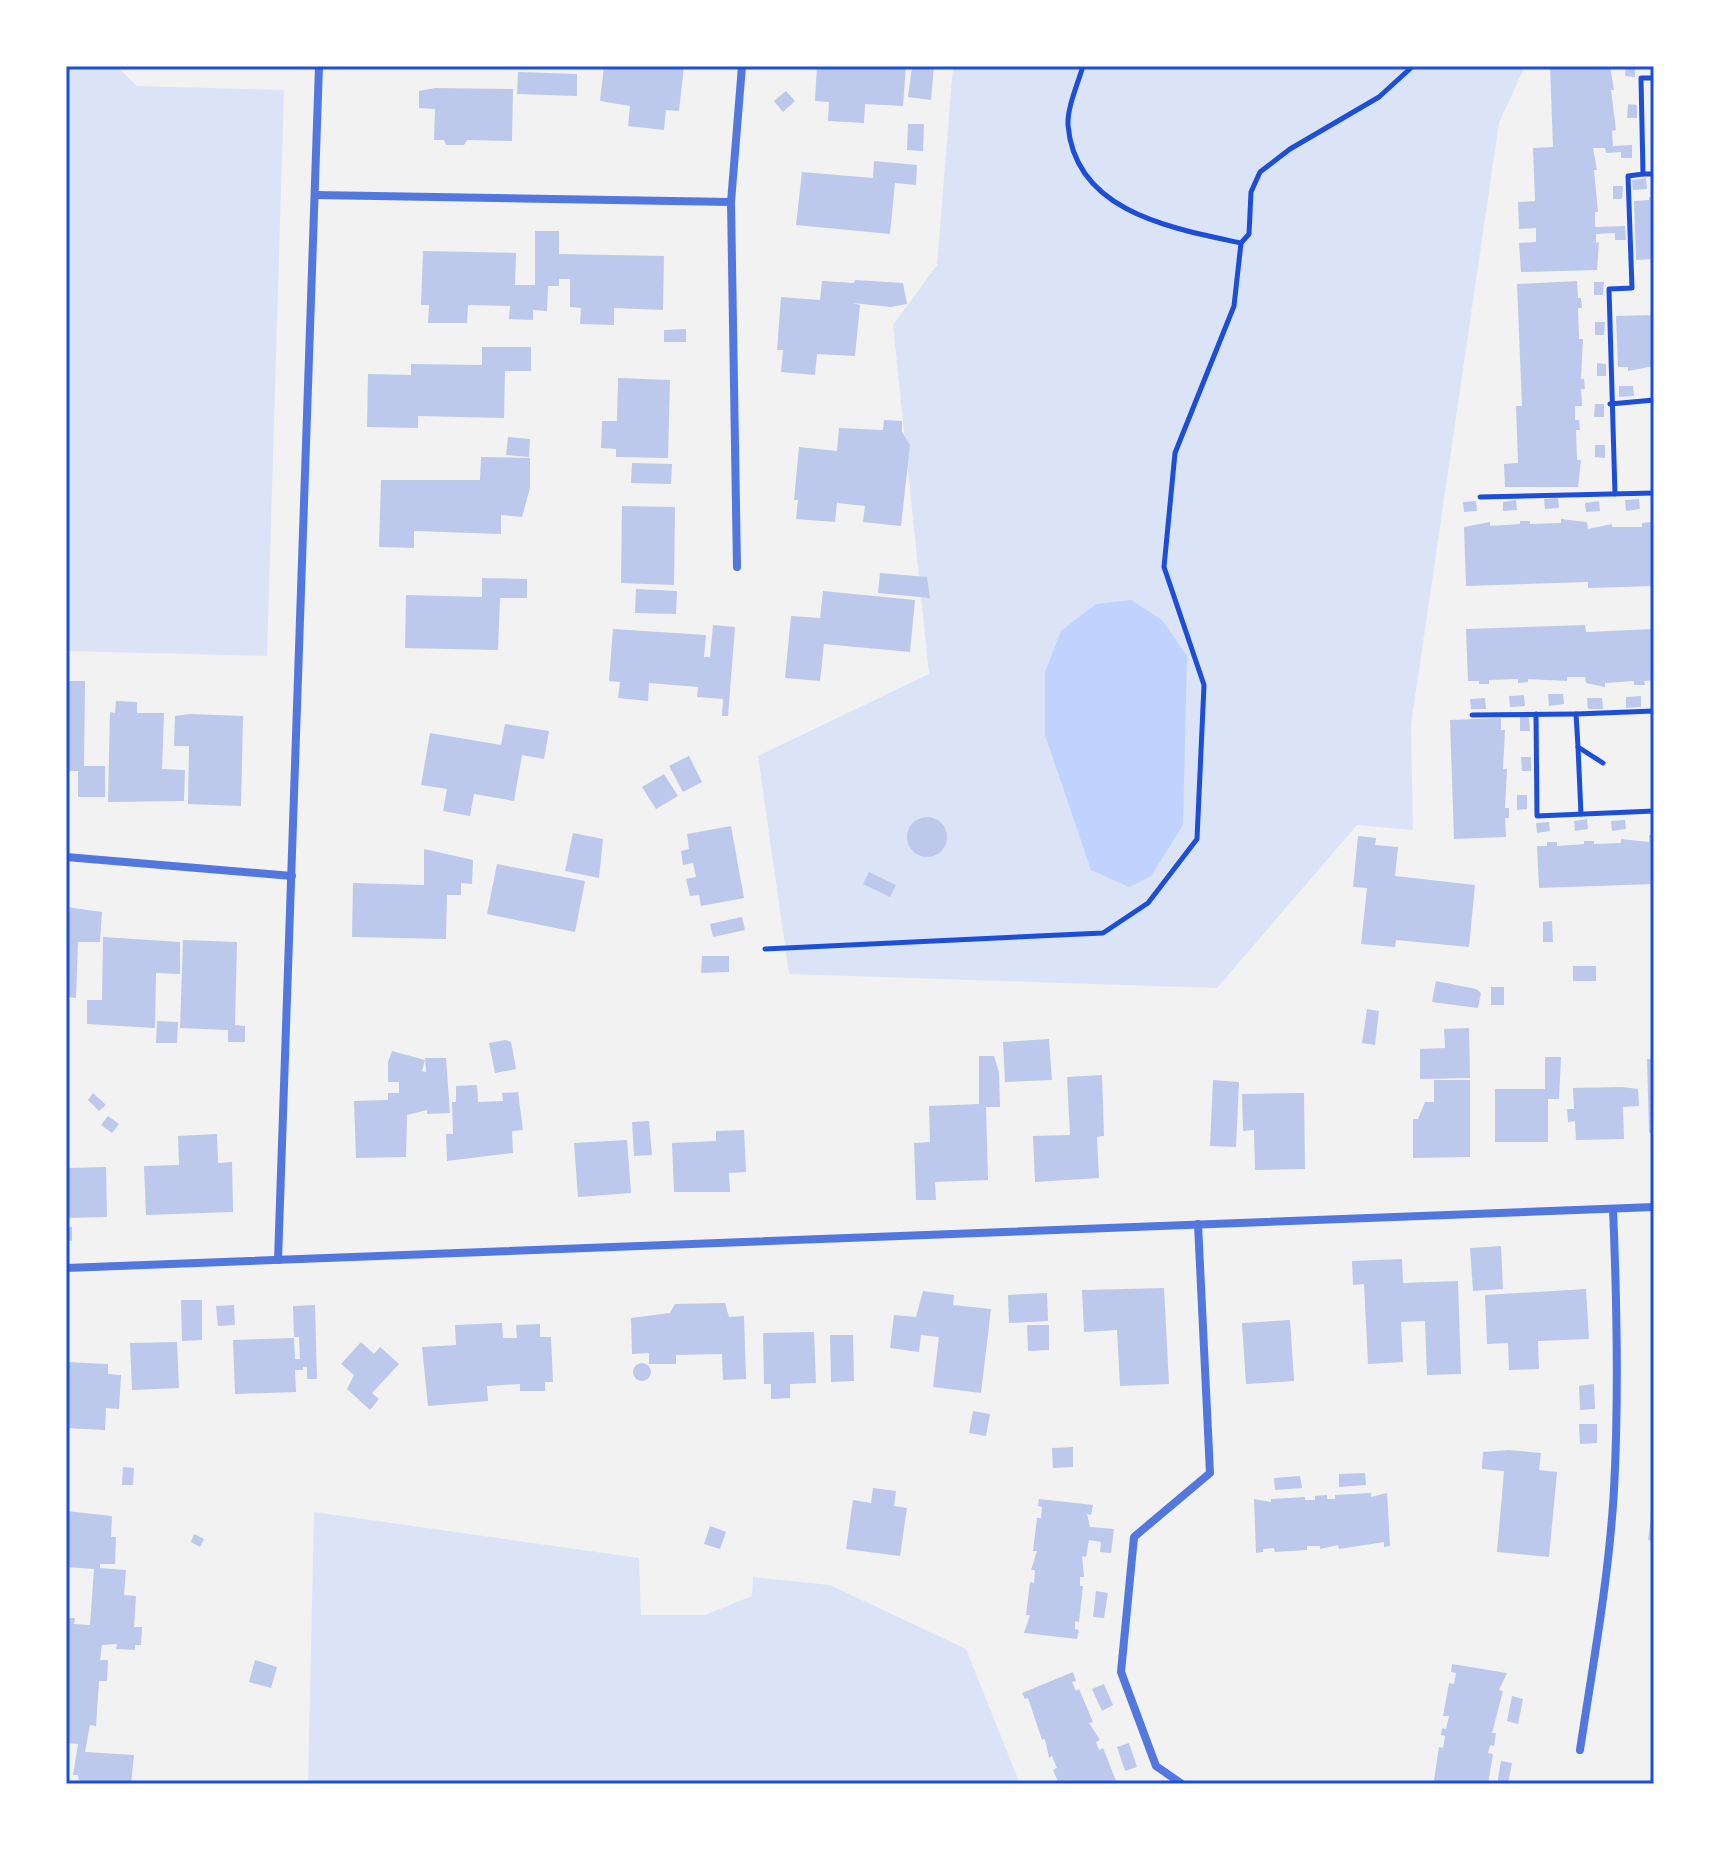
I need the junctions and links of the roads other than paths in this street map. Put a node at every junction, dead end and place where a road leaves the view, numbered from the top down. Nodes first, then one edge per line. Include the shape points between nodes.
1 (319, 66) edge
2 (742, 66) edge
3 (315, 195) junction
4 (731, 202) junction
5 (737, 567) dead end
6 (66, 857) edge
7 (292, 876) junction
8 (1654, 1207) edge
9 (1613, 1209) junction
10 (1198, 1224) junction
11 (278, 1260) junction
12 (66, 1268) edge
13 (1580, 1750) dead end
14 (1182, 1784) edge

1 - 3 street
2 - 4 street
3 - 4 street
3 - 7 street
4 - 5 street
6 - 7 street
7 - 11 street
8 - 9 street
9 - 10 street
9 - 13 street via 1618,1327 1614,1490
10 - 11 street
10 - 14 street via 1210,1473 1134,1537 1121,1672 1156,1766
11 - 12 street

